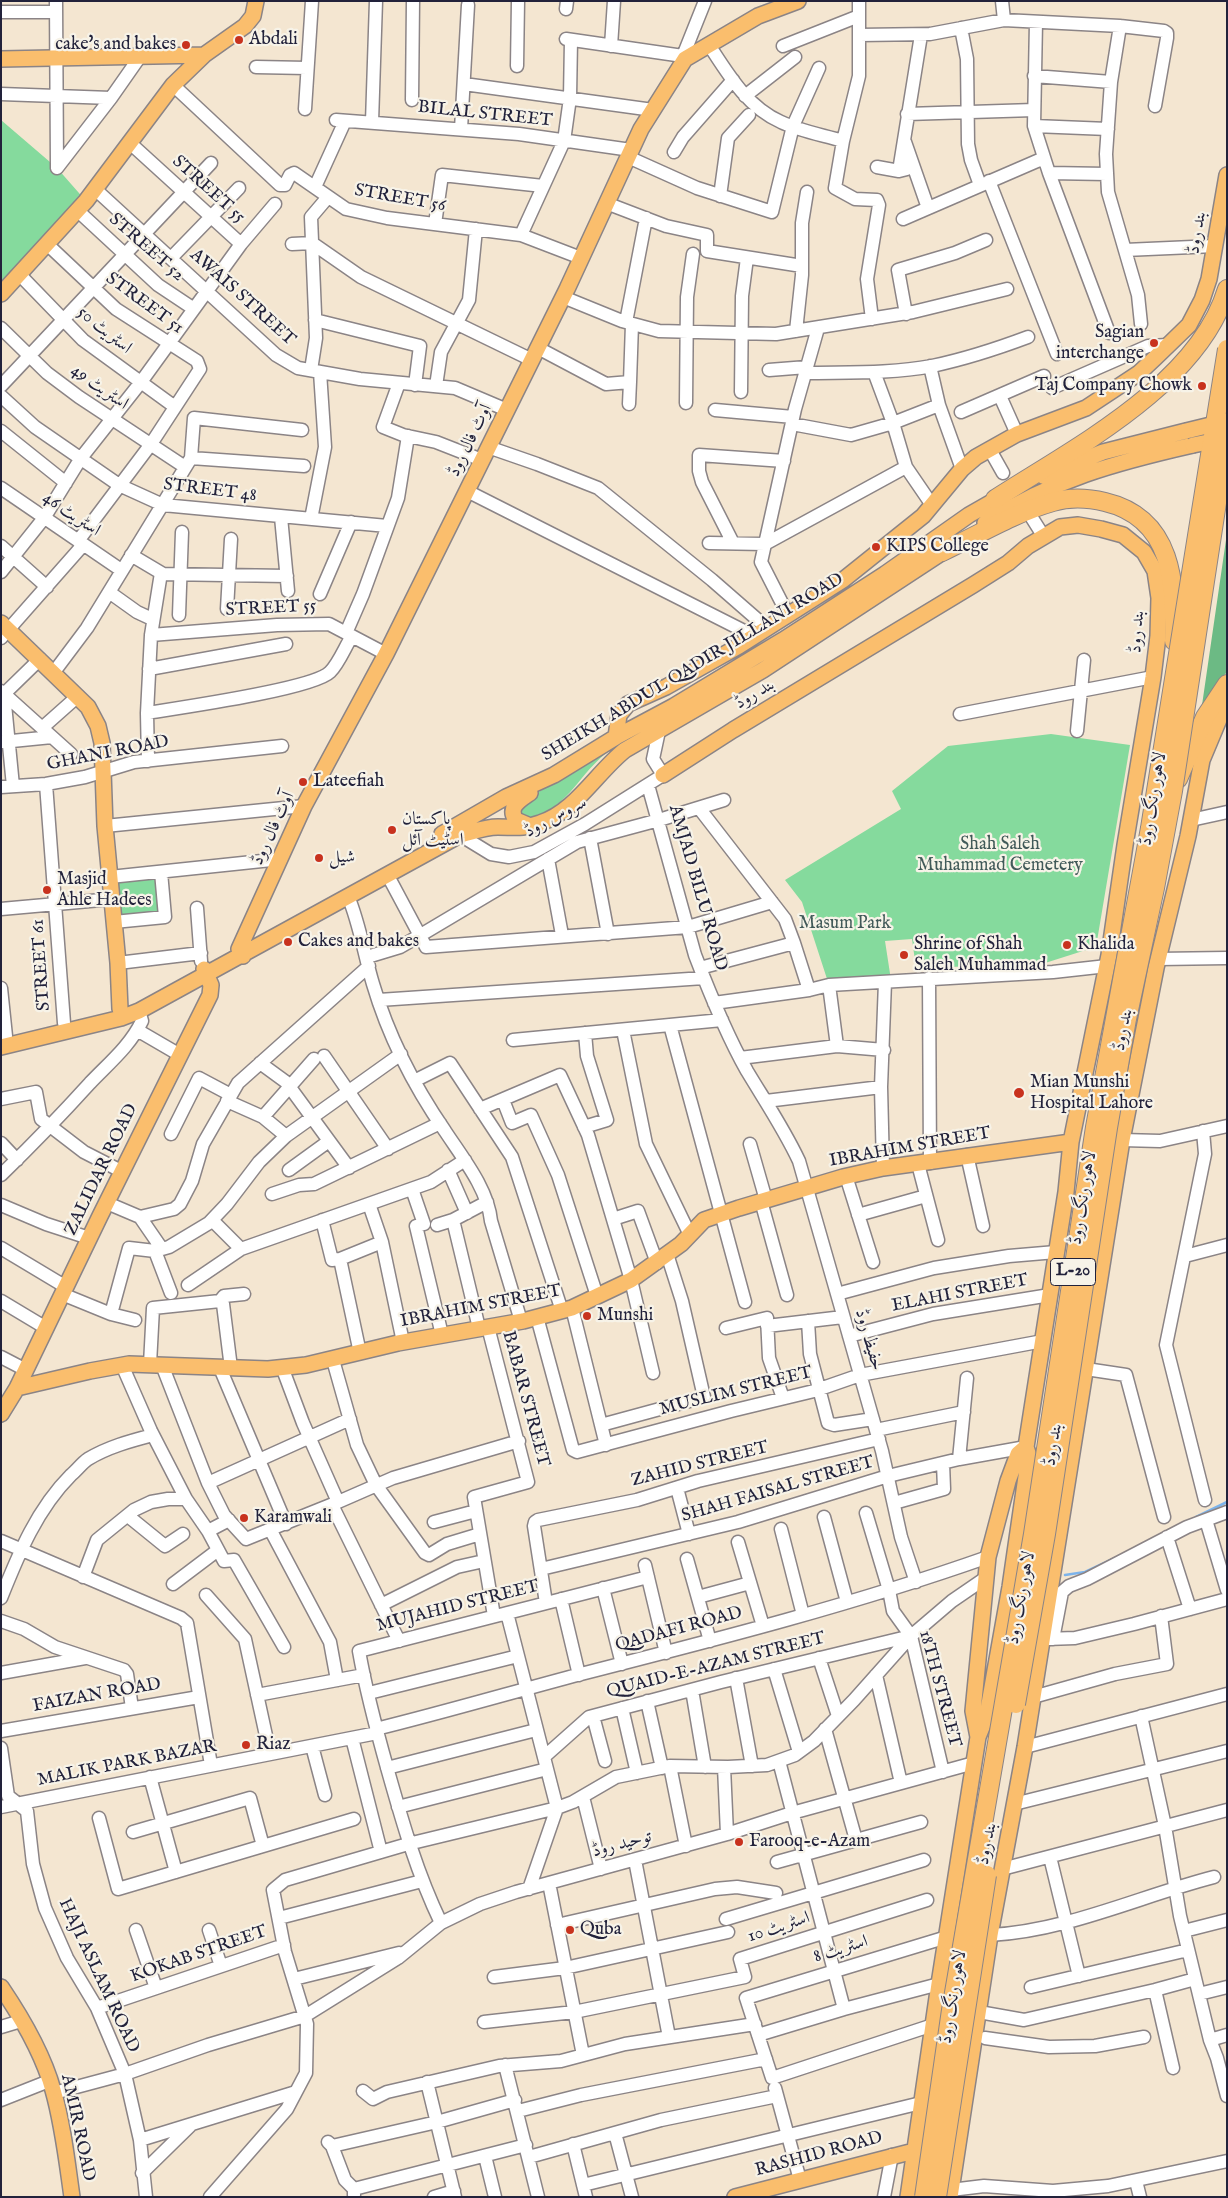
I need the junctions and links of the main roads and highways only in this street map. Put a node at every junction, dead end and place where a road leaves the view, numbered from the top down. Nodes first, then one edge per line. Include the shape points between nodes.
1 (256, 1) edge
2 (798, 1) edge
3 (204, 55) junction
4 (1, 59) edge
5 (1227, 174) edge
6 (1227, 289) edge
7 (1, 294) edge
8 (1227, 348) edge
9 (1227, 421) edge
10 (1226, 444) edge
11 (995, 499) junction
12 (942, 552) junction
13 (4, 630) edge
14 (1175, 674) junction
15 (1227, 684) edge
16 (1227, 707) edge
17 (616, 737) junction
18 (554, 775) junction
19 (663, 775) road end
20 (1173, 791) junction
21 (530, 826) junction
22 (241, 952) junction
23 (204, 972) junction
24 (120, 1009) junction
25 (3, 1040) edge
26 (1071, 1142) junction
27 (17, 1388) junction
28 (1, 1414) edge
29 (1026, 1447) junction
30 (978, 1737) junction
31 (1, 1987) edge
32 (914, 2151) junction
33 (946, 2194) edge
34 (72, 2197) edge
35 (735, 2197) edge
36 (908, 2197) edge
37 (924, 2197) edge

1 - 3 main road via 253,16 245,26
2 - 22 main road, آوٹ فال روڈ via 758,16 684,57 629,154 563,297 386,654 304,806
3 - 4 main road
3 - 7 main road via 173,85 95,189
5 - 17 main road, بند روڈ via 1210,279 1202,300 1188,324 1139,373 1102,398 1017,434 976,457 923,516 843,580 666,687 628,704 619,715
6 - 11 highway via 1222,305 1198,344 1142,402
8 - 14 highway, لاہور رنگ روڈ / L-20, bridge
9 - 11 main road, SHEIKH ABDUL QADIR JILLANI ROAD, bridge via 1103,452
10 - 12 main road, SHEIKH ABDUL QADIR JILLANI ROAD, bridge via 1193,446 1130,460 1049,487 994,517
10 - 20 highway, لاہور رنگ روڈ / L-20, bridge
11 - 17 main road, SHEIKH ABDUL QADIR JILLANI ROAD via 783,640
12 - 14 highway via 1055,501 1074,498 1118,505 1137,516 1153,532 1170,566 1175,610
12 - 21 main road, SHEIKH ABDUL QADIR JILLANI ROAD via 763,670 625,750 565,808
13 - 24 main road via 78,696 98,726 102,743 105,826
14 - 37 highway, لاہور رنگ روڈ / L-20, bridge via 1137,904 1095,1127 1033,1534 951,2010
15 - 20 highway via 1205,717
16 - 33 main road, بند روڈ via 1202,760 1122,1140 1076,1419 1047,1639 1033,1696
17 - 18 main road, SHEIKH ABDUL QADIR JILLANI ROAD
18 - 21 main road via 516,803 513,809 518,823
18 - 22 main road, SHEIKH ABDUL QADIR JILLANI ROAD via 506,797
19 - 26 main road, بند روڈ via 1008,563 1028,546 1060,527 1078,525 1123,535 1144,552 1155,571 1159,598 1153,677 1107,966
20 - 33 highway, لاہور رنگ روڈ / L-20, bridge via 1156,888 1127,1019 1036,1595 965,2005
21 - 22 main road, SHEIKH ABDUL QADIR JILLANI ROAD via 520,829 497,827 460,835
22 - 23 main road, SHEIKH ABDUL QADIR JILLANI ROAD
23 - 24 main road, SHEIKH ABDUL QADIR JILLANI ROAD
23 - 25 main road, SHEIKH ABDUL QADIR JILLANI ROAD via 139,1011 121,1018
23 - 27 main road, ZALIDAR ROAD via 212,985 210,996
24 - 25 main road, SHEIKH ABDUL QADIR JILLANI ROAD
26 - 27 main road, IBRAHIM STREET via 883,1168 721,1214 704,1220 690,1235 631,1280 567,1309 521,1321 403,1342 333,1360 282,1367 122,1365
26 - 29 main road, بند روڈ
27 - 28 main road, ZALIDAR ROAD
29 - 30 main road, بند روڈ via 1029,1456 1010,1587 987,1716
29 - 30 main road, بند روڈ via 1018,1454 1011,1472 988,1556 973,1711
30 - 32 main road, بند روڈ
31 - 34 main road, AMIR ROAD via 39,2054 52,2087
32 - 35 main road, RASHID ROAD
32 - 36 main road, بند روڈ

